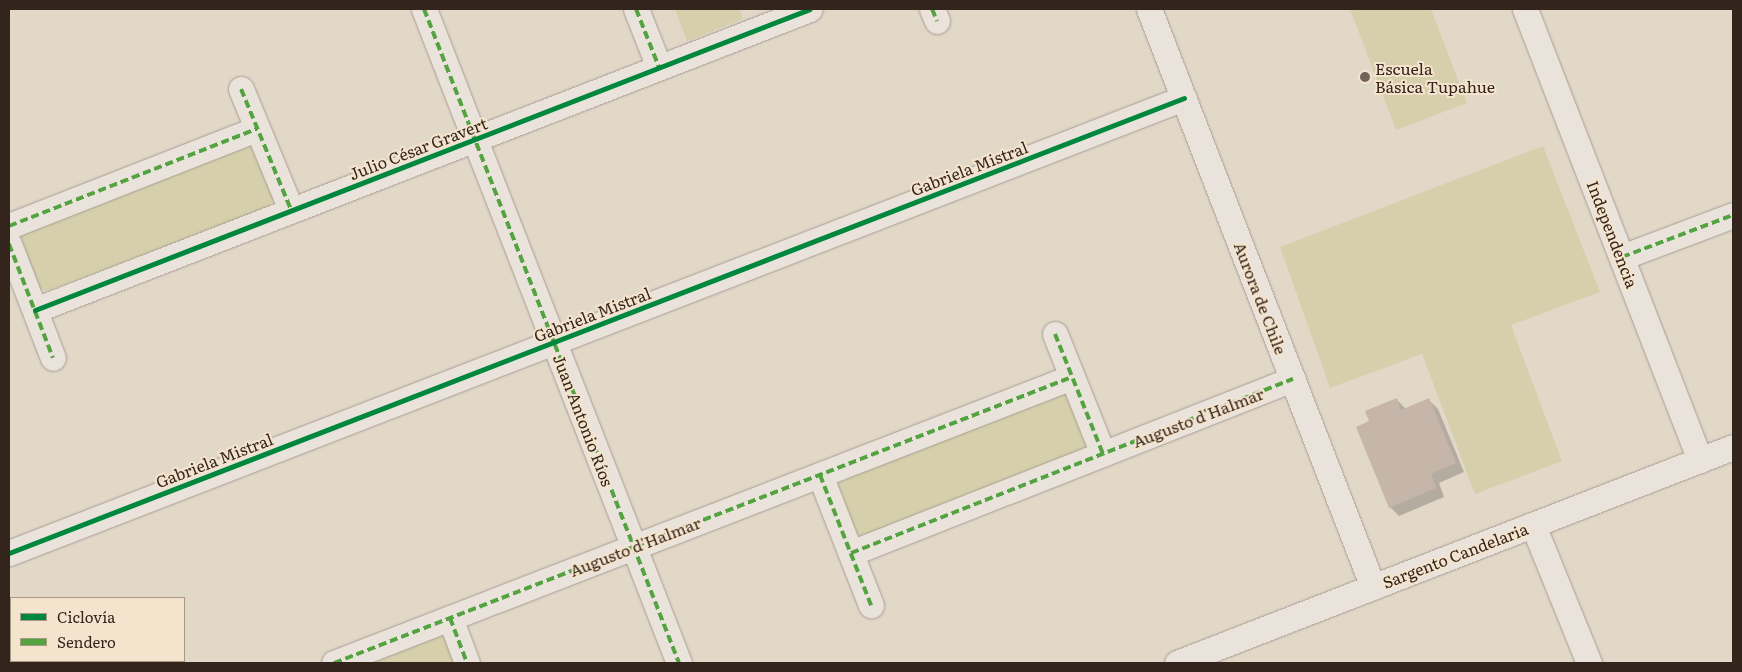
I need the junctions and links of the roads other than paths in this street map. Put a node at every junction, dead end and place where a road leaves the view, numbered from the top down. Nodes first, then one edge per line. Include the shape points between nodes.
1 (424, 9) edge
2 (636, 9) edge
3 (810, 9) edge
4 (1149, 9) edge
5 (1525, 9) edge
6 (659, 67) junction
7 (241, 89) dead end
8 (1184, 98) junction
9 (258, 129) junction
10 (475, 138) junction
11 (291, 210) junction
12 (1733, 215) edge
13 (9, 226) edge
14 (9, 244) edge
15 (1622, 257) junction
16 (35, 310) junction
17 (1055, 334) dead end
18 (554, 342) junction
19 (53, 358) dead end
20 (1072, 377) junction
21 (1293, 379) junction
22 (1733, 447) edge
23 (1103, 454) junction
24 (1700, 460) junction
25 (820, 475) junction
26 (1533, 525) junction
27 (634, 547) junction
28 (9, 553) edge
29 (851, 553) junction
30 (1373, 587) junction
31 (870, 605) dead end
32 (450, 618) junction
33 (334, 663) edge
34 (467, 663) edge
35 (679, 663) edge
36 (1177, 663) edge
37 (1589, 663) edge

1 - 10 street, Juan Antonio Ríos
2 - 6 street
3 - 6 street, Julio César Gravert
4 - 8 street, Aurora de Chile
5 - 15 street, Independencia
6 - 10 street, Julio César Gravert
7 - 9 street
8 - 18 street, Gabriela Mistral
8 - 21 street, Aurora de Chile
9 - 11 street
9 - 13 street
10 - 11 street, Julio César Gravert
10 - 18 street, Juan Antonio Ríos
11 - 16 street, Julio César Gravert
12 - 15 street
14 - 16 street
15 - 24 street, Independencia
16 - 19 street
17 - 20 street
18 - 27 street, Juan Antonio Ríos
18 - 28 street, Gabriela Mistral
20 - 23 street
20 - 25 street, Augusto d'Halmar
21 - 23 street, Augusto d'Halmar
21 - 30 street, Aurora de Chile
22 - 24 street, Sargento Candelaria
23 - 29 street, Augusto d'Halmar
24 - 26 street, Sargento Candelaria
25 - 27 street, Augusto d'Halmar
25 - 29 street
26 - 30 street, Sargento Candelaria
26 - 37 street
27 - 32 street, Augusto d'Halmar
27 - 35 street, Juan Antonio Ríos
29 - 31 street
30 - 36 street, Sargento Candelaria
32 - 33 street, Augusto d'Halmar
32 - 34 street

